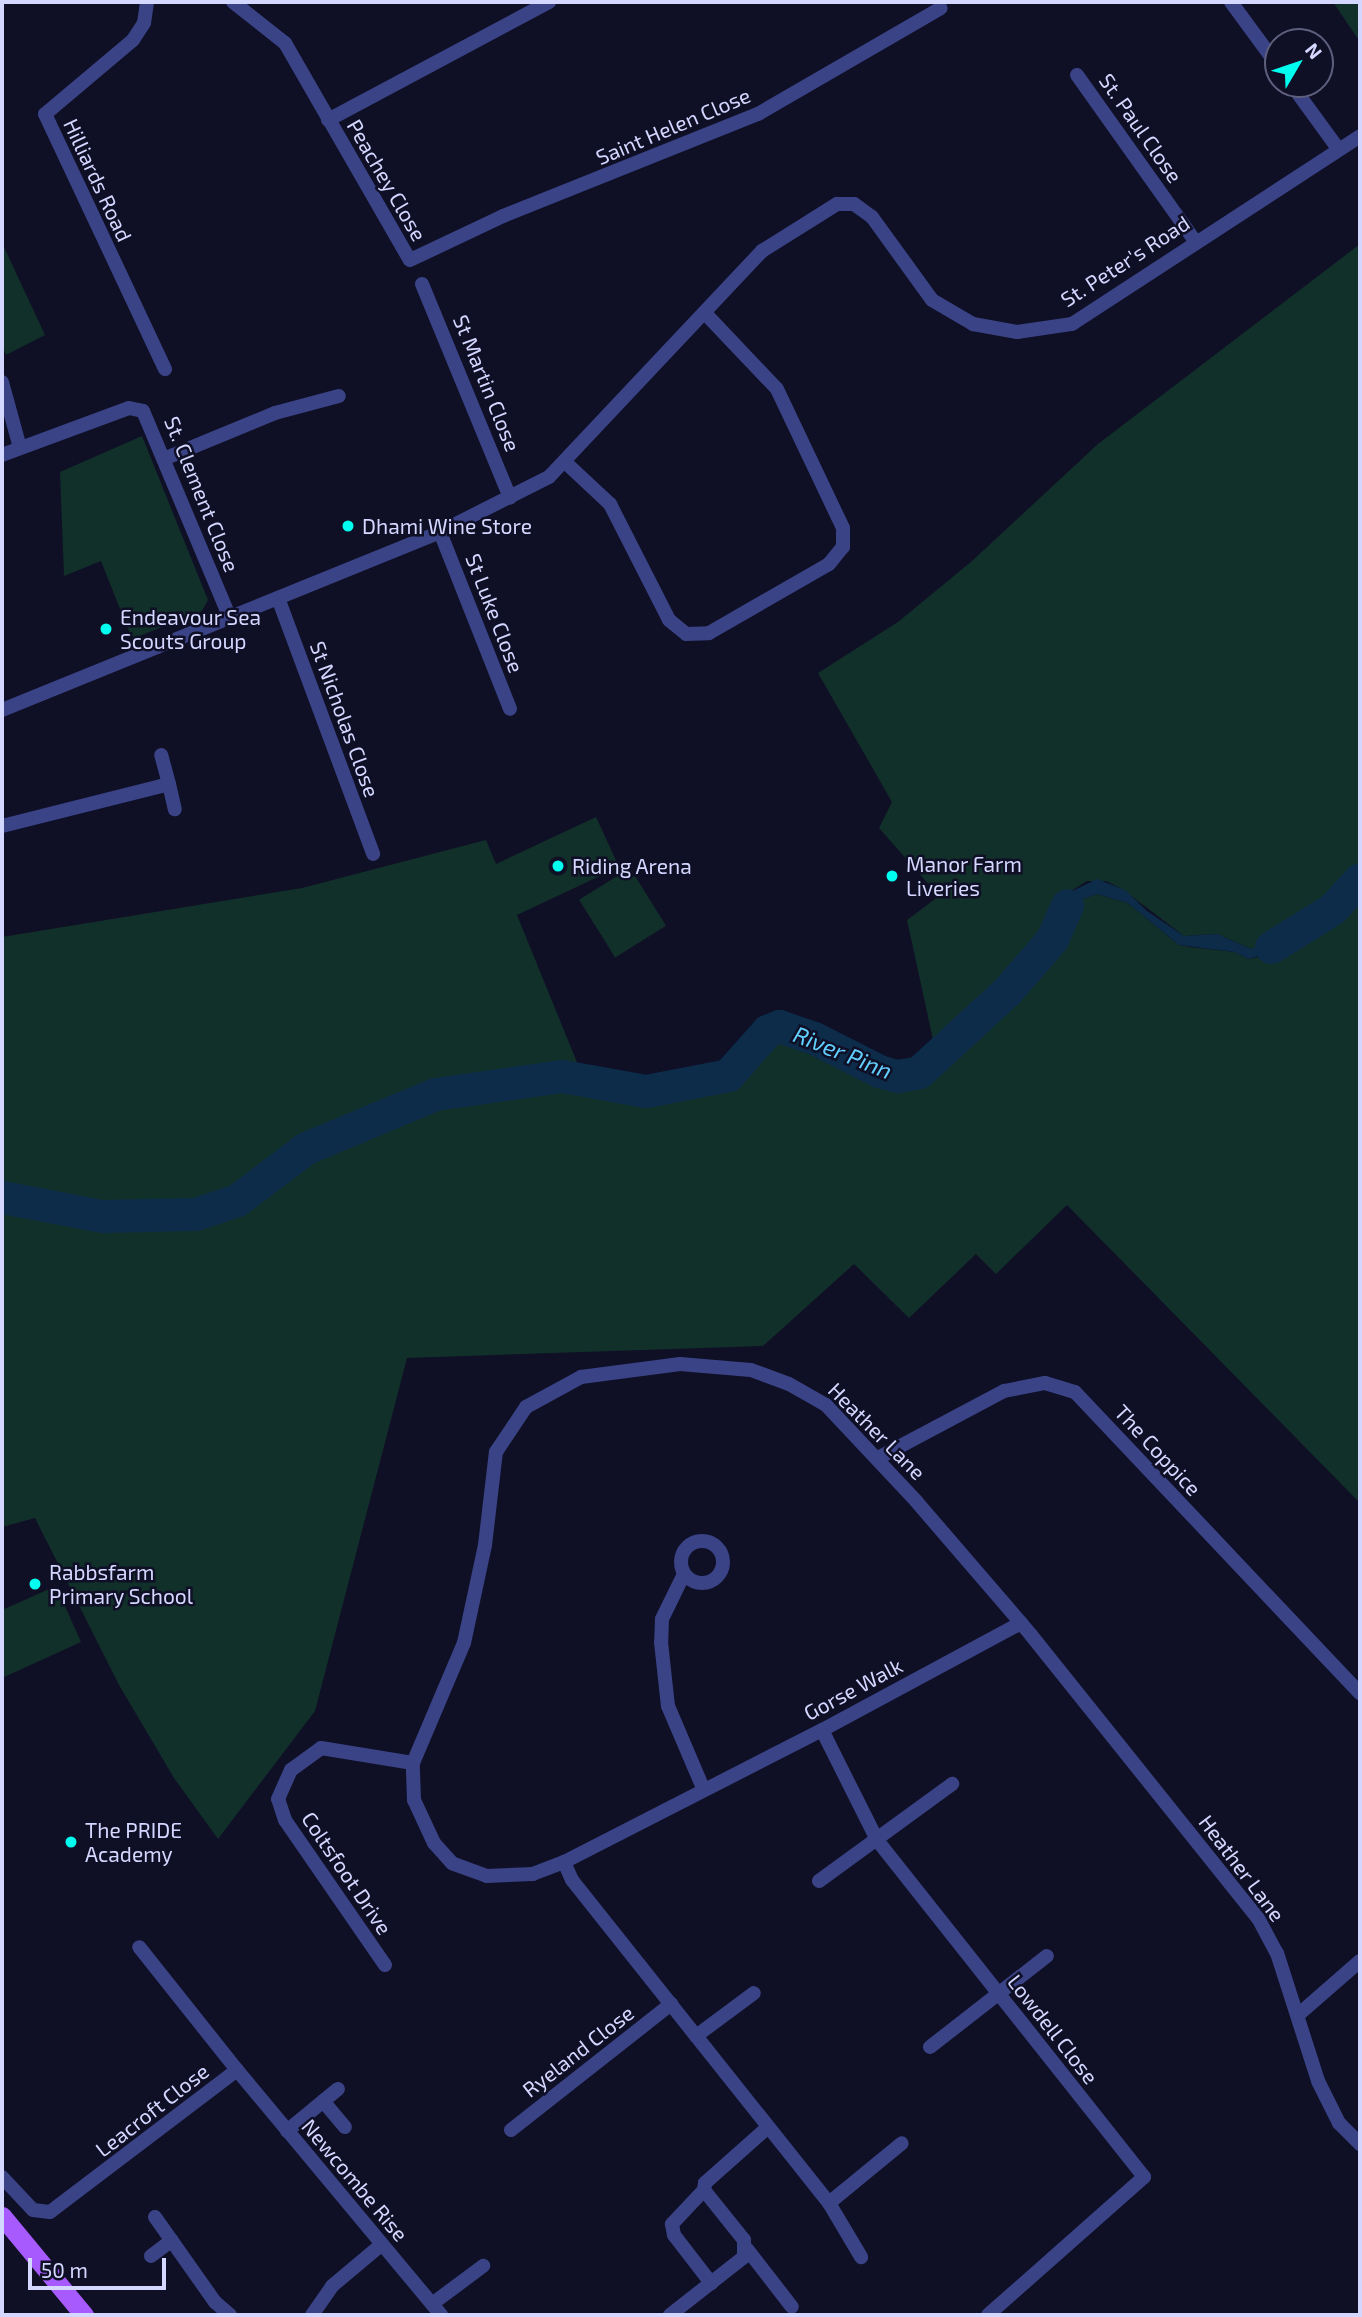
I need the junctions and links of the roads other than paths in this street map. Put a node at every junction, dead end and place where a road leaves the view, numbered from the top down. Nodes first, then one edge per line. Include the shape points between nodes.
1 (147, 2) edge
2 (233, 2) edge
3 (549, 2) edge
4 (1231, 2) edge
5 (941, 8) dead end
6 (1264, 47) edge
7 (1077, 75) dead end
8 (1301, 98) edge
9 (328, 120) junction
10 (1360, 136) edge
11 (1337, 147) junction
12 (1195, 241) junction
13 (410, 260) joint
14 (422, 284) dead end
15 (705, 313) junction
16 (165, 369) dead end
17 (2, 382) edge
18 (339, 396) dead end
19 (20, 448) junction
20 (2, 455) edge
21 (166, 458) junction
22 (565, 462) junction
23 (510, 498) junction
24 (440, 532) junction
25 (278, 598) junction
26 (230, 618) junction
27 (510, 709) dead end
28 (2, 710) edge
29 (161, 754) dead end
30 (169, 784) junction
31 (175, 808) dead end
32 (2, 826) edge
33 (373, 854) dead end
34 (878, 1458) junction
35 (684, 1574) dead end
36 (1021, 1623) junction
37 (1360, 1693) edge
38 (822, 1730) junction
39 (413, 1763) junction
40 (952, 1784) dead end
41 (703, 1788) junction
42 (877, 1840) junction
43 (564, 1863) junction
44 (498, 1877) joint
45 (819, 1881) dead end
46 (139, 1947) dead end
47 (1047, 1956) dead end
48 (1360, 1961) edge
49 (385, 1965) dead end
50 (754, 1993) dead end
51 (998, 1993) junction
52 (671, 2004) junction
53 (1298, 2015) junction
54 (696, 2036) junction
55 (930, 2047) dead end
56 (237, 2070) junction
57 (338, 2089) dead end
58 (323, 2101) junction
59 (345, 2127) dead end
60 (768, 2127) junction
61 (511, 2130) dead end
62 (287, 2131) junction
63 (902, 2143) dead end
64 (1360, 2144) edge
65 (2, 2177) edge
66 (704, 2190) junction
67 (829, 2203) junction
68 (155, 2217) dead end
69 (4, 2222) edge
70 (172, 2240) junction
71 (381, 2245) junction
72 (747, 2249) junction
73 (151, 2256) dead end
74 (861, 2257) dead end
75 (483, 2266) dead end
76 (712, 2283) junction
77 (792, 2306) dead end
78 (437, 2310) edge
79 (84, 2315) edge
80 (230, 2315) edge
81 (312, 2315) edge
82 (670, 2315) edge
83 (988, 2315) edge

1 - 16 street, Hilliards Road via 144,23 134,40 45,114
2 - 9 street, Peachey Close via 285,43
3 - 9 street
4 - 6 street
5 - 13 street, Saint Helen Close via 758,114 503,216
7 - 12 street, St. Paul Close
8 - 11 street
9 - 13 street, Peachey Close
10 - 11 street, St. Peter's Road
11 - 12 street, St. Peter's Road
12 - 15 street, St. Peter's Road via 1072,324 1017,332 973,324 932,300 872,217 854,204 837,204 762,251
14 - 23 street, St Martin Close
15 - 22 street, St. Peter's Road
15 - 22 street via 761,367 783,401 843,528 843,547 829,564 709,633 685,634 669,620 610,504
17 - 19 street
18 - 21 street via 275,413
19 - 20 street, St. Clement Close
19 - 21 street, St. Clement Close via 134,408 146,414
21 - 26 street, St. Clement Close
22 - 23 street, St. Peter's Road via 549,477
23 - 24 street, St. Peter's Road
24 - 25 street, St. Peter's Road
24 - 27 street, St Luke Close
25 - 26 street, St. Peter's Road
25 - 33 street, St Nicholas Close
26 - 28 street, St. Peter's Road
29 - 30 street
30 - 31 street
30 - 32 street
34 - 36 street, Heather Lane
34 - 37 street, The Coppice via 1004,1391 1045,1382 1075,1392
34 - 39 street, Heather Lane via 809,1393 751,1370 680,1364 581,1377 548,1391 526,1407 496,1452 485,1545 464,1643
35 - 41 street via 662,1619 661,1642 668,1706
36 - 38 street, Gorse Walk
36 - 53 street, Heather Lane via 1258,1918 1277,1953
38 - 41 street, Gorse Walk
38 - 42 street, Lowdell Close
39 - 44 street, Heather Lane via 414,1800 434,1843 452,1863
39 - 49 street, Coltsfoot Drive via 321,1748 291,1770 278,1799 285,1821
40 - 42 street
41 - 43 street, Gorse Walk
42 - 45 street
42 - 51 street, Lowdell Close
43 - 44 street, Gorse Walk via 533,1874
43 - 52 street via 572,1880
46 - 56 street, Leacroft Close
47 - 51 street
48 - 53 street
50 - 54 street
51 - 55 street
51 - 83 street, Lowdell Close via 1144,2177
52 - 54 street
52 - 61 street, Ryeland Close
53 - 64 street, Heather Lane via 1330,2107
54 - 60 street
56 - 62 street, Newcombe Rise
56 - 65 street, Leacroft Close via 56,2209 43,2213 30,2208
57 - 58 street
58 - 59 street
58 - 62 street
60 - 66 street via 712,2173
60 - 67 street
62 - 71 street, Newcombe Rise
63 - 67 street
66 - 72 street
66 - 76 street via 672,2224 674,2235
67 - 74 street
68 - 70 street
69 - 79 main road
70 - 73 street
70 - 80 street via 215,2302
71 - 78 street, Newcombe Rise
71 - 81 street via 332,2286
72 - 76 street via 744,2258
72 - 77 street
75 - 78 street
76 - 82 street

